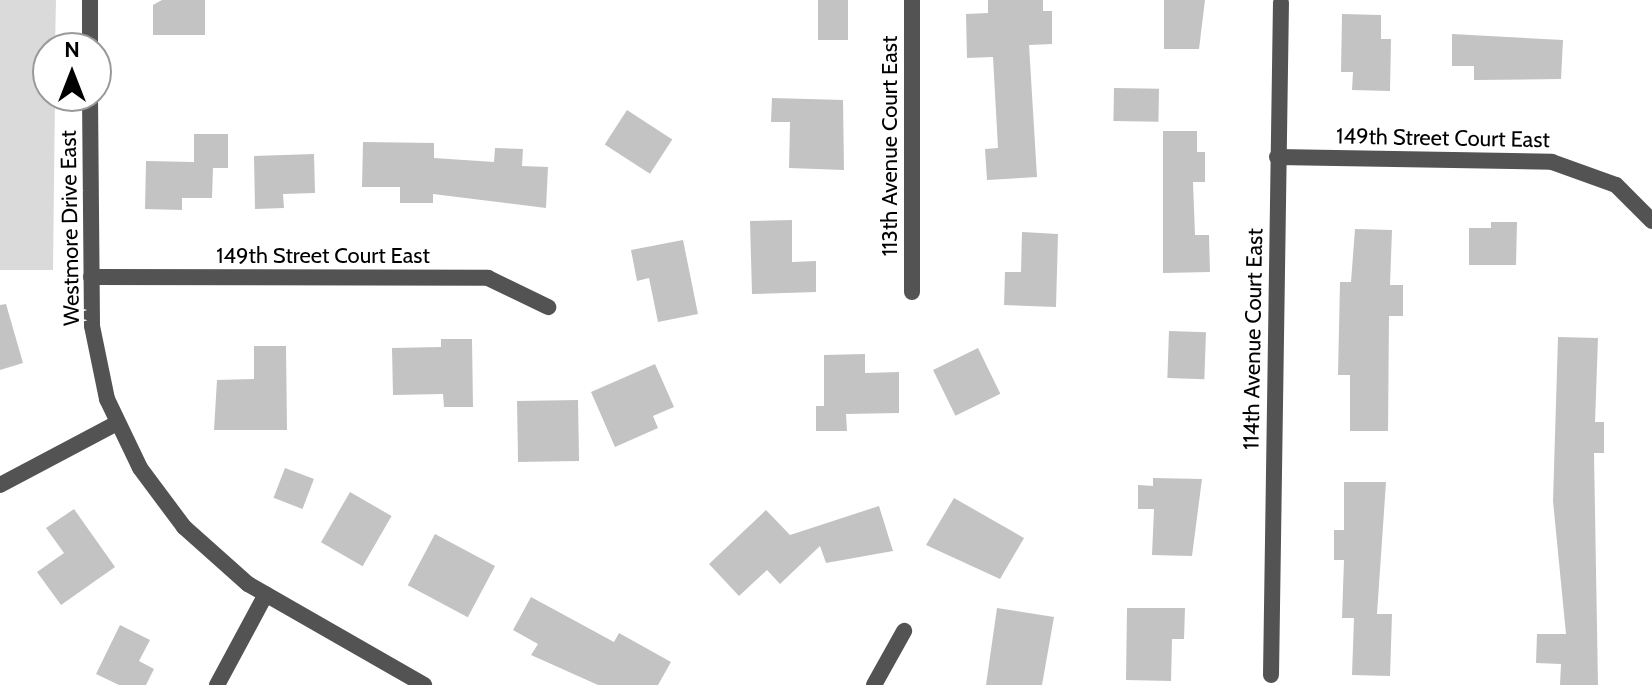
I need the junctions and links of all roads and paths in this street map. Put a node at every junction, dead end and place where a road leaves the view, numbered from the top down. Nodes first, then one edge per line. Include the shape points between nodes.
1 (90, 0) edge
2 (912, 0) edge
3 (1281, 3) dead end
4 (90, 32) edge
5 (90, 112) edge
6 (1277, 157) junction
7 (1647, 215) edge
8 (91, 277) junction
9 (912, 292) dead end
10 (548, 307) dead end
11 (117, 423) junction
12 (0, 485) edge
13 (266, 594) junction
14 (904, 631) dead end
15 (1271, 675) dead end
16 (217, 685) edge
17 (424, 685) edge
18 (874, 685) edge

1 - 4 street
2 - 9 street, 113th Avenue Court East
3 - 6 street, 114th Avenue Court East
5 - 8 street, Westmore Drive East
6 - 7 street, 149th Street Court East via 1552,162 1596,174
6 - 15 street, 114th Avenue Court East
8 - 10 street, 149th Street Court East via 488,278
8 - 11 street, Westmore Drive East via 92,326
11 - 12 street
11 - 13 street, Westmore Drive East via 184,527
13 - 16 street
13 - 17 street, Westmore Drive East
14 - 18 street

